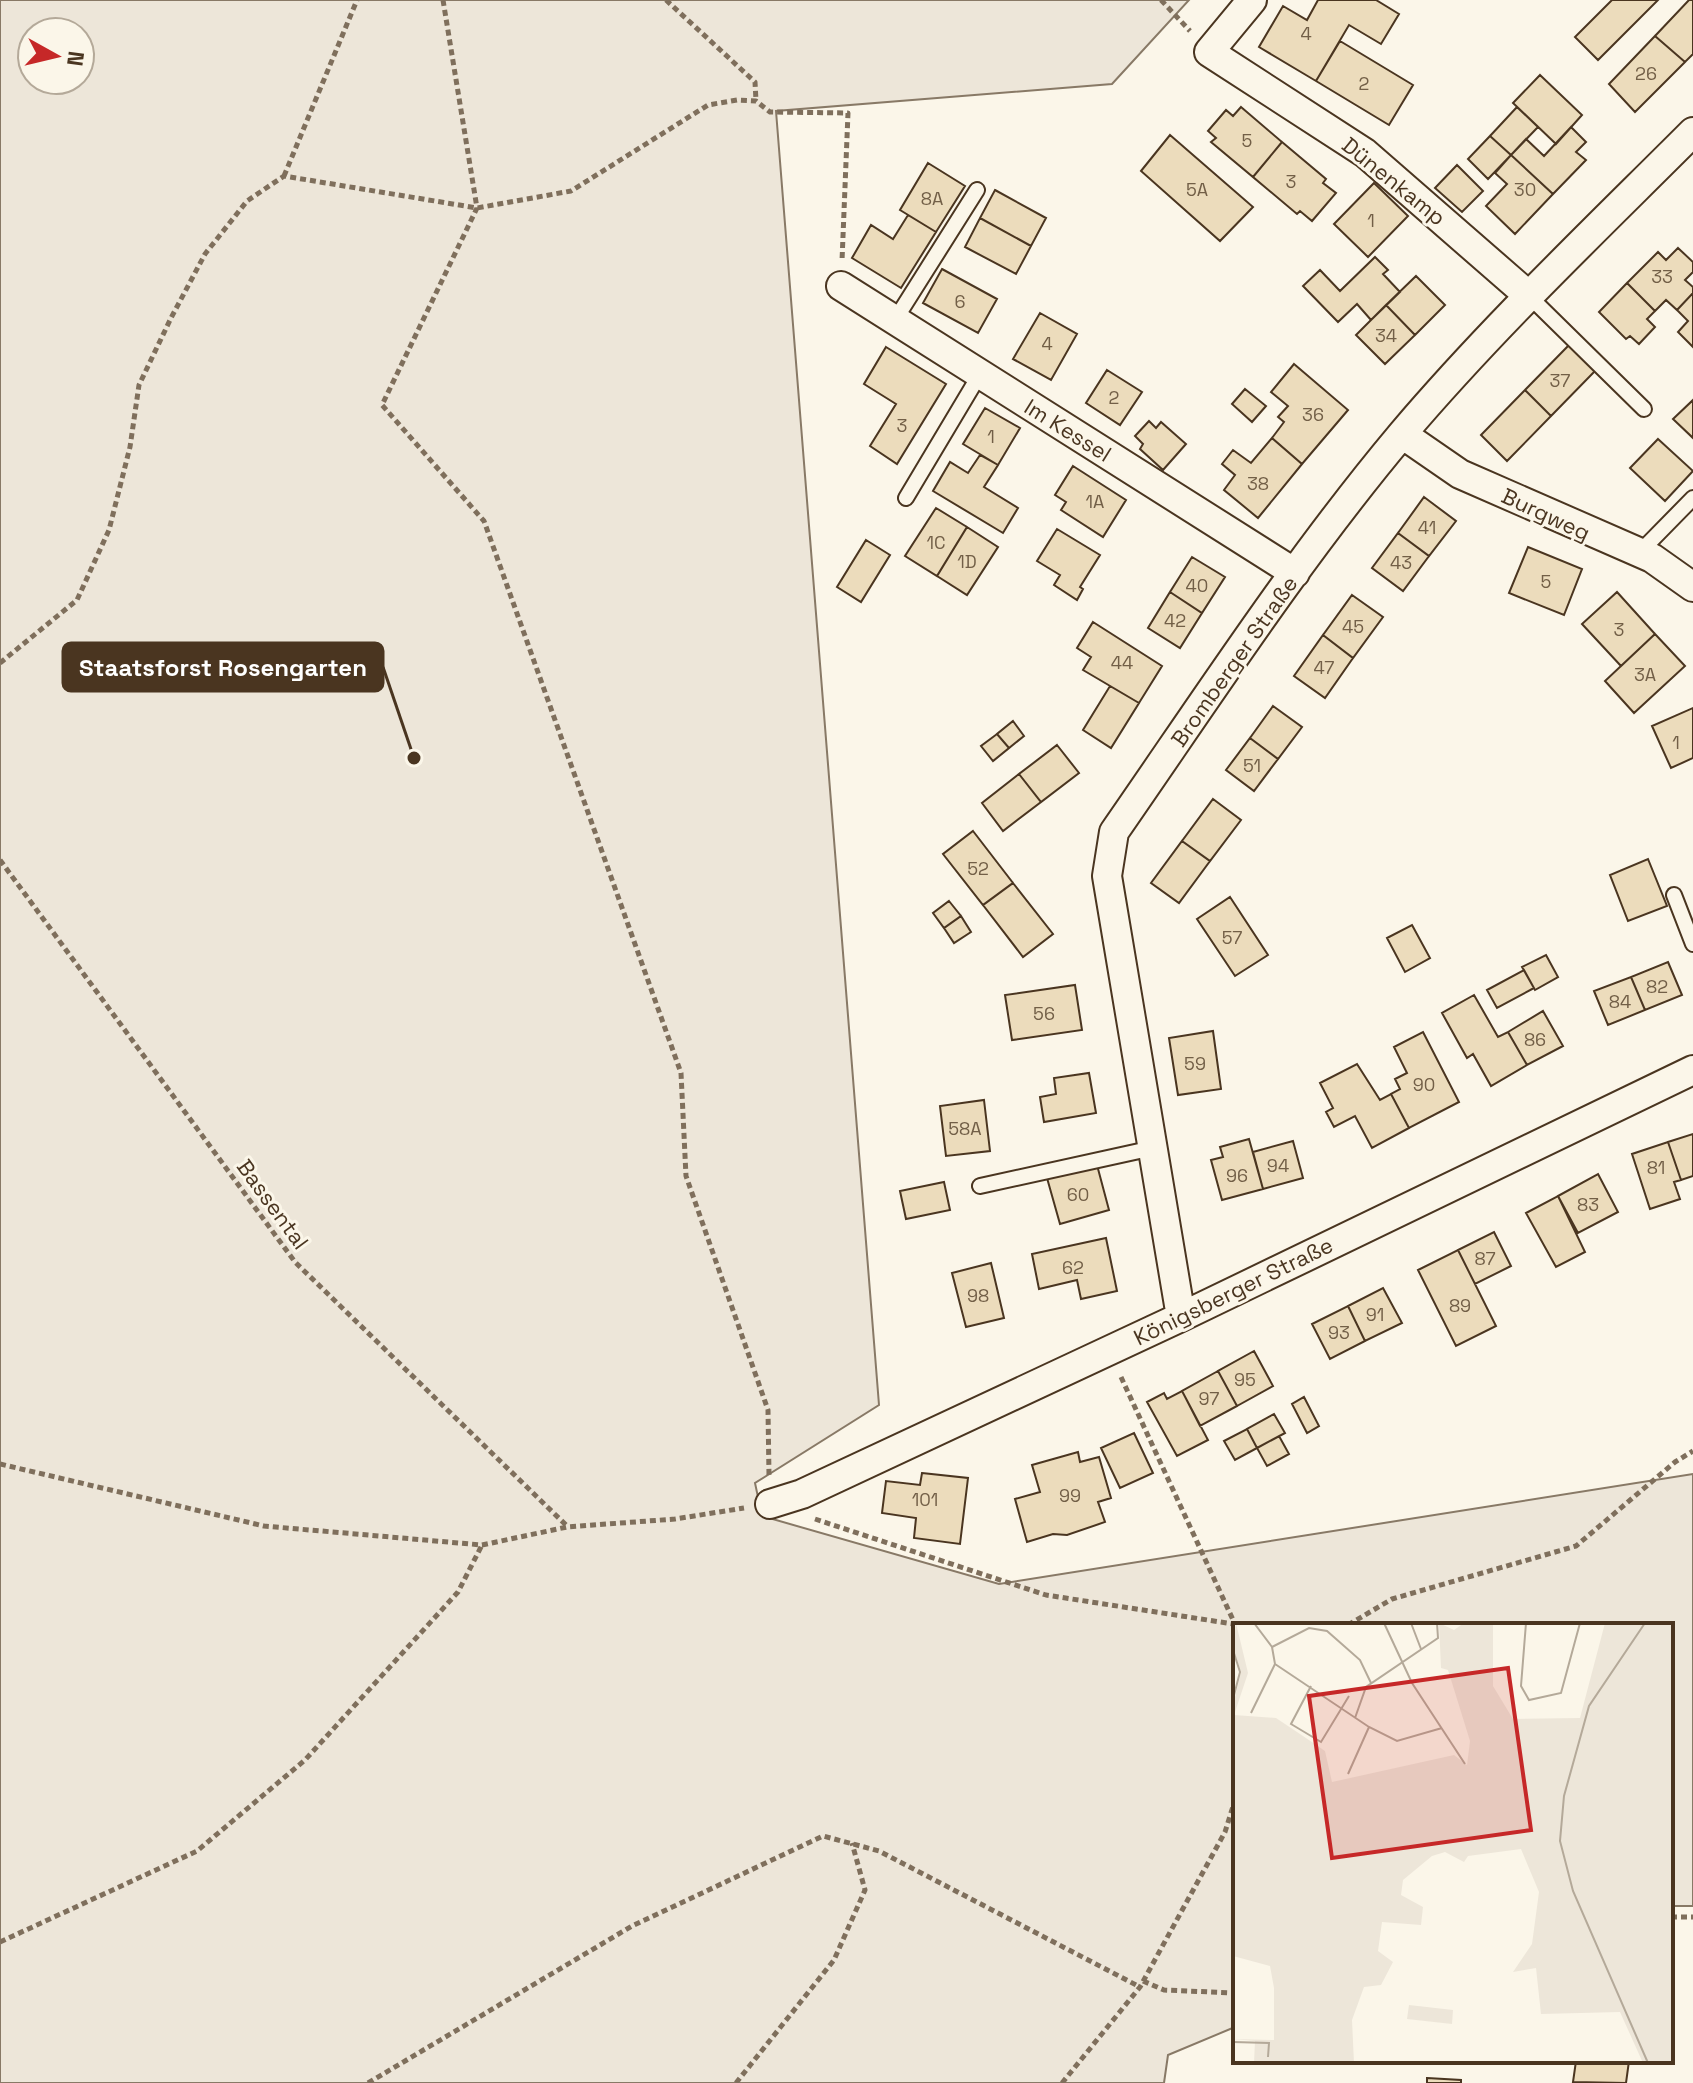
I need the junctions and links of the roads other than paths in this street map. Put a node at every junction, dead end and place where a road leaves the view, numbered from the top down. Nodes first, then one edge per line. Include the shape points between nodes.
1 (1252, 0) edge
2 (1693, 132) edge
3 (977, 190) dead end
4 (841, 286) road end
5 (1529, 296) junction
6 (895, 320) junction
7 (980, 374) junction
8 (1644, 409) dead end
9 (1402, 434) junction
10 (906, 498) dead end
11 (1693, 498) edge
12 (1640, 552) junction
13 (1295, 573) junction
14 (1693, 587) edge
15 (1674, 895) dead end
16 (1693, 944) edge
17 (1693, 1070) edge
18 (1153, 1148) junction
19 (980, 1186) dead end
20 (1181, 1317) junction
21 (770, 1504) road end

1 - 5 street, Dünenkamp via 1209,52 1365,153
2 - 5 street, Bromberger Straße
3 - 6 lane
4 - 6 street, Im Kessel
5 - 8 lane
5 - 9 street, Bromberger Straße
6 - 7 street, Im Kessel
7 - 10 lane
7 - 13 street, Im Kessel
9 - 12 street, Burgweg via 1460,474
9 - 13 street, Bromberger Straße
11 - 12 lane
12 - 14 street, Burgweg
13 - 18 street, Bromberger Straße via 1114,832 1107,876
15 - 16 lane
17 - 20 street, Königsberger Straße
18 - 19 lane
18 - 20 street, Bromberger Straße
20 - 21 street, Königsberger Straße via 802,1494

